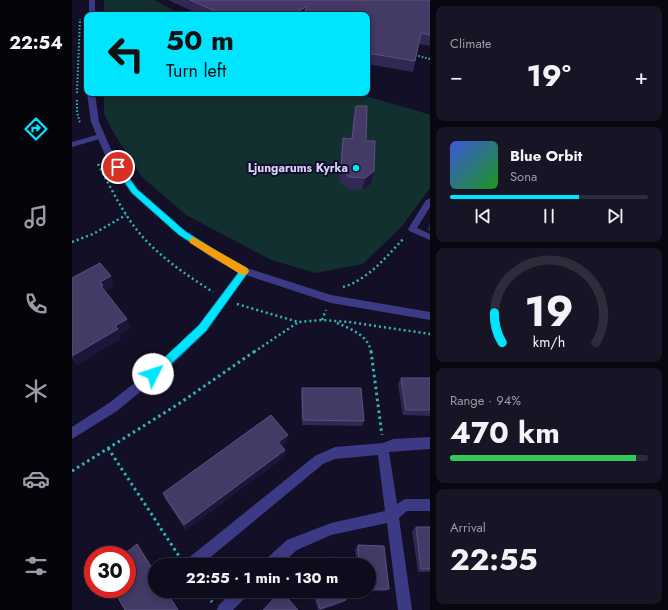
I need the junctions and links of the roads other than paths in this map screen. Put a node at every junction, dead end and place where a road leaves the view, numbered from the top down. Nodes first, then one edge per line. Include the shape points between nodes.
1 (92, 0) edge
2 (92, 12) edge
3 (91, 96) edge
4 (100, 136) junction
5 (72, 145) edge
6 (429, 201) edge
7 (430, 237) edge
8 (244, 271) junction
9 (430, 316) edge
10 (72, 434) edge
11 (430, 443) edge
12 (383, 449) junction
13 (430, 505) edge
14 (392, 516) junction
15 (190, 558) edge
16 (278, 558) edge
17 (235, 598) edge
18 (224, 610) edge
19 (405, 610) edge

1 - 2 street
3 - 4 street
4 - 5 lane
4 - 8 street via 109,155 134,191 182,233
6 - 7 lane via 412,229
8 - 9 street via 331,299
8 - 10 street via 203,328 164,366 113,407
11 - 12 street via 393,445
12 - 14 street
12 - 15 street via 335,453 319,460
13 - 14 street via 405,505
14 - 16 street via 331,529 292,545
14 - 19 street
17 - 18 street

